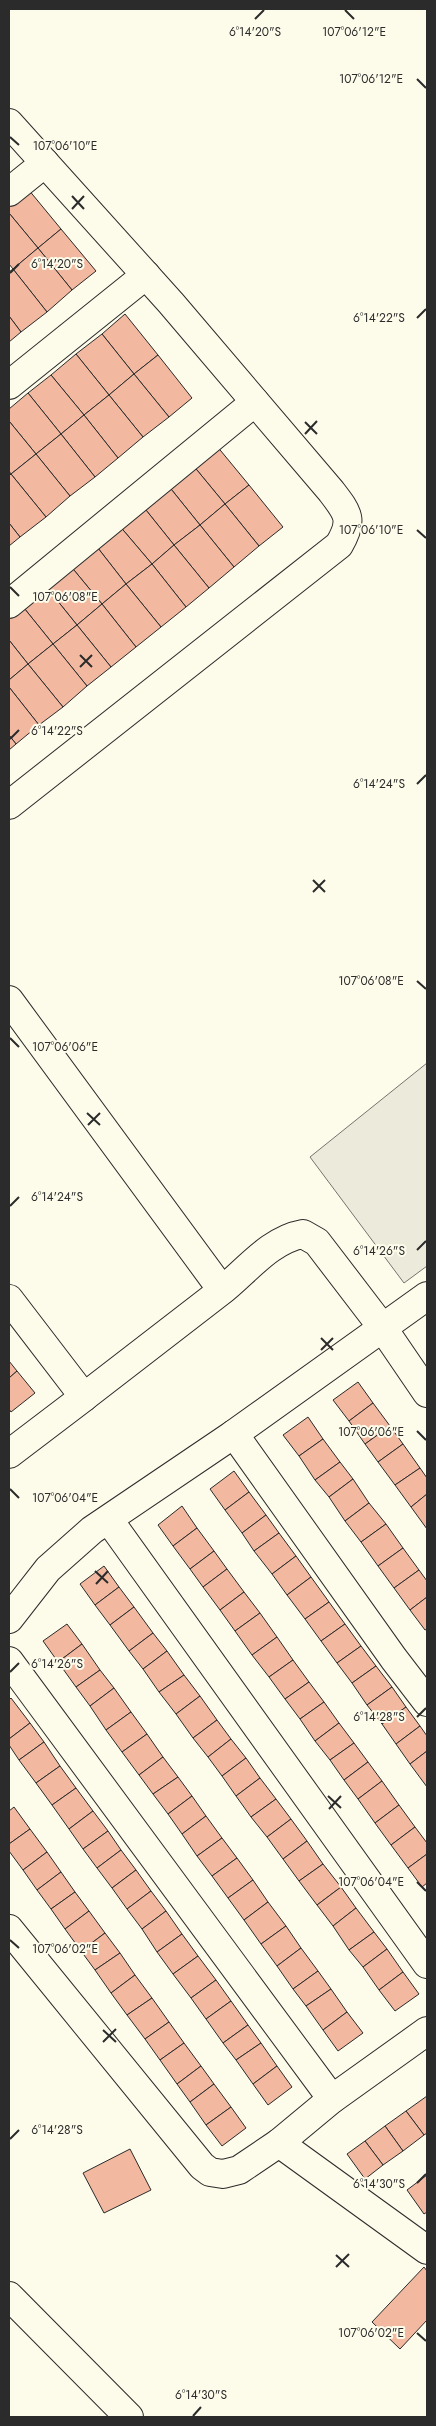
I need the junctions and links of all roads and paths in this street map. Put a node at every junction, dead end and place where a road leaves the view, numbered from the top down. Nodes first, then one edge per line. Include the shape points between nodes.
1 (9, 123) edge
2 (45, 163) junction
3 (9, 192) edge
4 (146, 275) junction
5 (9, 385) edge
6 (254, 402) junction
7 (9, 604) edge
8 (9, 805) edge
9 (9, 1000) edge
10 (222, 1290) junction
11 (427, 1296) edge
12 (9, 1299) edge
13 (382, 1327) junction
14 (427, 1393) edge
15 (84, 1397) junction
16 (234, 1434) junction
17 (9, 1454) edge
18 (109, 1520) junction
19 (9, 1619) edge
20 (9, 1661) edge
21 (427, 1702) edge
22 (9, 1929) edge
23 (427, 1964) edge
24 (427, 2031) edge
25 (332, 2099) junction
26 (279, 2142) junction
27 (424, 2242) edge
28 (9, 2296) edge
29 (128, 2417) edge

1 - 2 main road
2 - 3 main road
2 - 4 main road
4 - 5 main road
4 - 6 main road
6 - 7 main road
6 - 8 main road via 342,505 348,531 339,545
9 - 10 main road
10 - 13 main road via 277,1243 289,1236 303,1234 317,1242
10 - 15 main road
11 - 13 main road
12 - 15 main road
13 - 14 main road
13 - 16 main road
15 - 17 main road
16 - 18 main road
16 - 21 main road
18 - 19 main road via 92,1530 48,1569
18 - 23 main road
20 - 25 main road
22 - 26 main road via 202,2166 210,2172 223,2174 238,2170
24 - 25 main road
25 - 26 main road
26 - 27 main road
28 - 29 main road

